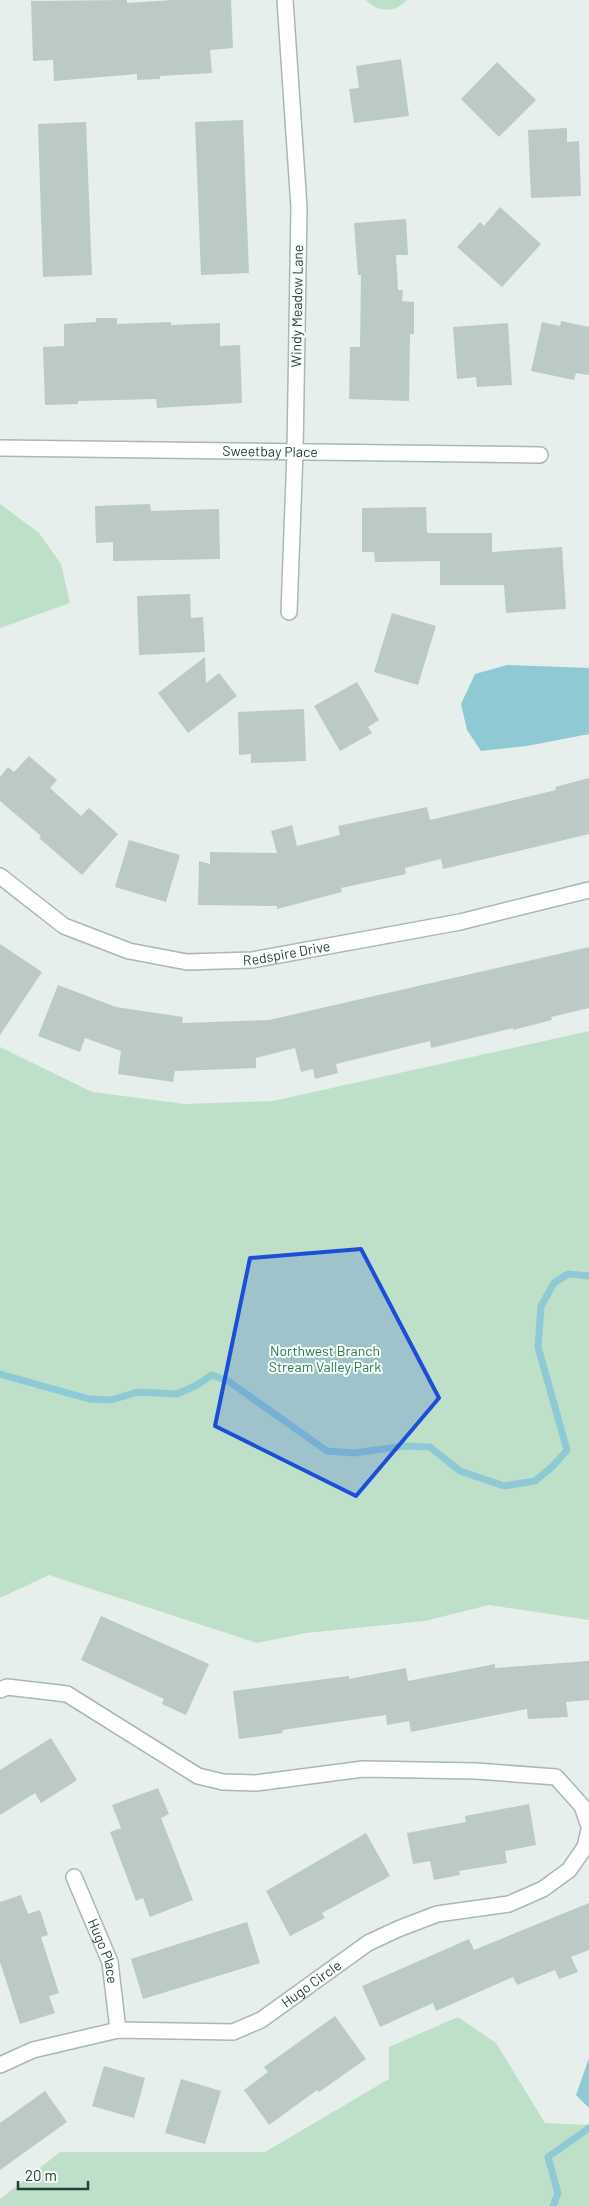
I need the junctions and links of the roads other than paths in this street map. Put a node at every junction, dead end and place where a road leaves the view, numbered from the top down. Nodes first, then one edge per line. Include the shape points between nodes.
1 (285, 0) edge
2 (0, 448) edge
3 (295, 452) junction
4 (540, 455) dead end
5 (290, 612) dead end
6 (0, 876) edge
7 (589, 890) edge
8 (0, 1690) edge
9 (586, 1803) edge
10 (589, 1826) edge
11 (589, 1830) edge
12 (74, 1877) dead end
13 (118, 2030) junction
14 (0, 2065) edge

1 - 3 street, Windy Meadow Lane via 298,207
2 - 3 street, Sweetbay Place
3 - 4 street, Sweetbay Place
3 - 5 street, Windy Meadow Lane
6 - 7 street, Redspire Drive via 64,926 129,951 187,962 252,960 460,922
8 - 9 street via 7,1687 67,1694 198,1776 223,1782 256,1783 363,1769 476,1771 556,1777
9 - 10 street
11 - 13 street, Hugo Circle via 585,1847 569,1870 543,1889 509,1904 437,1914 398,1929 368,1943 261,2020 233,2032
12 - 13 street, Hugo Place via 110,1962
13 - 14 street, Hugo Circle via 33,2050

